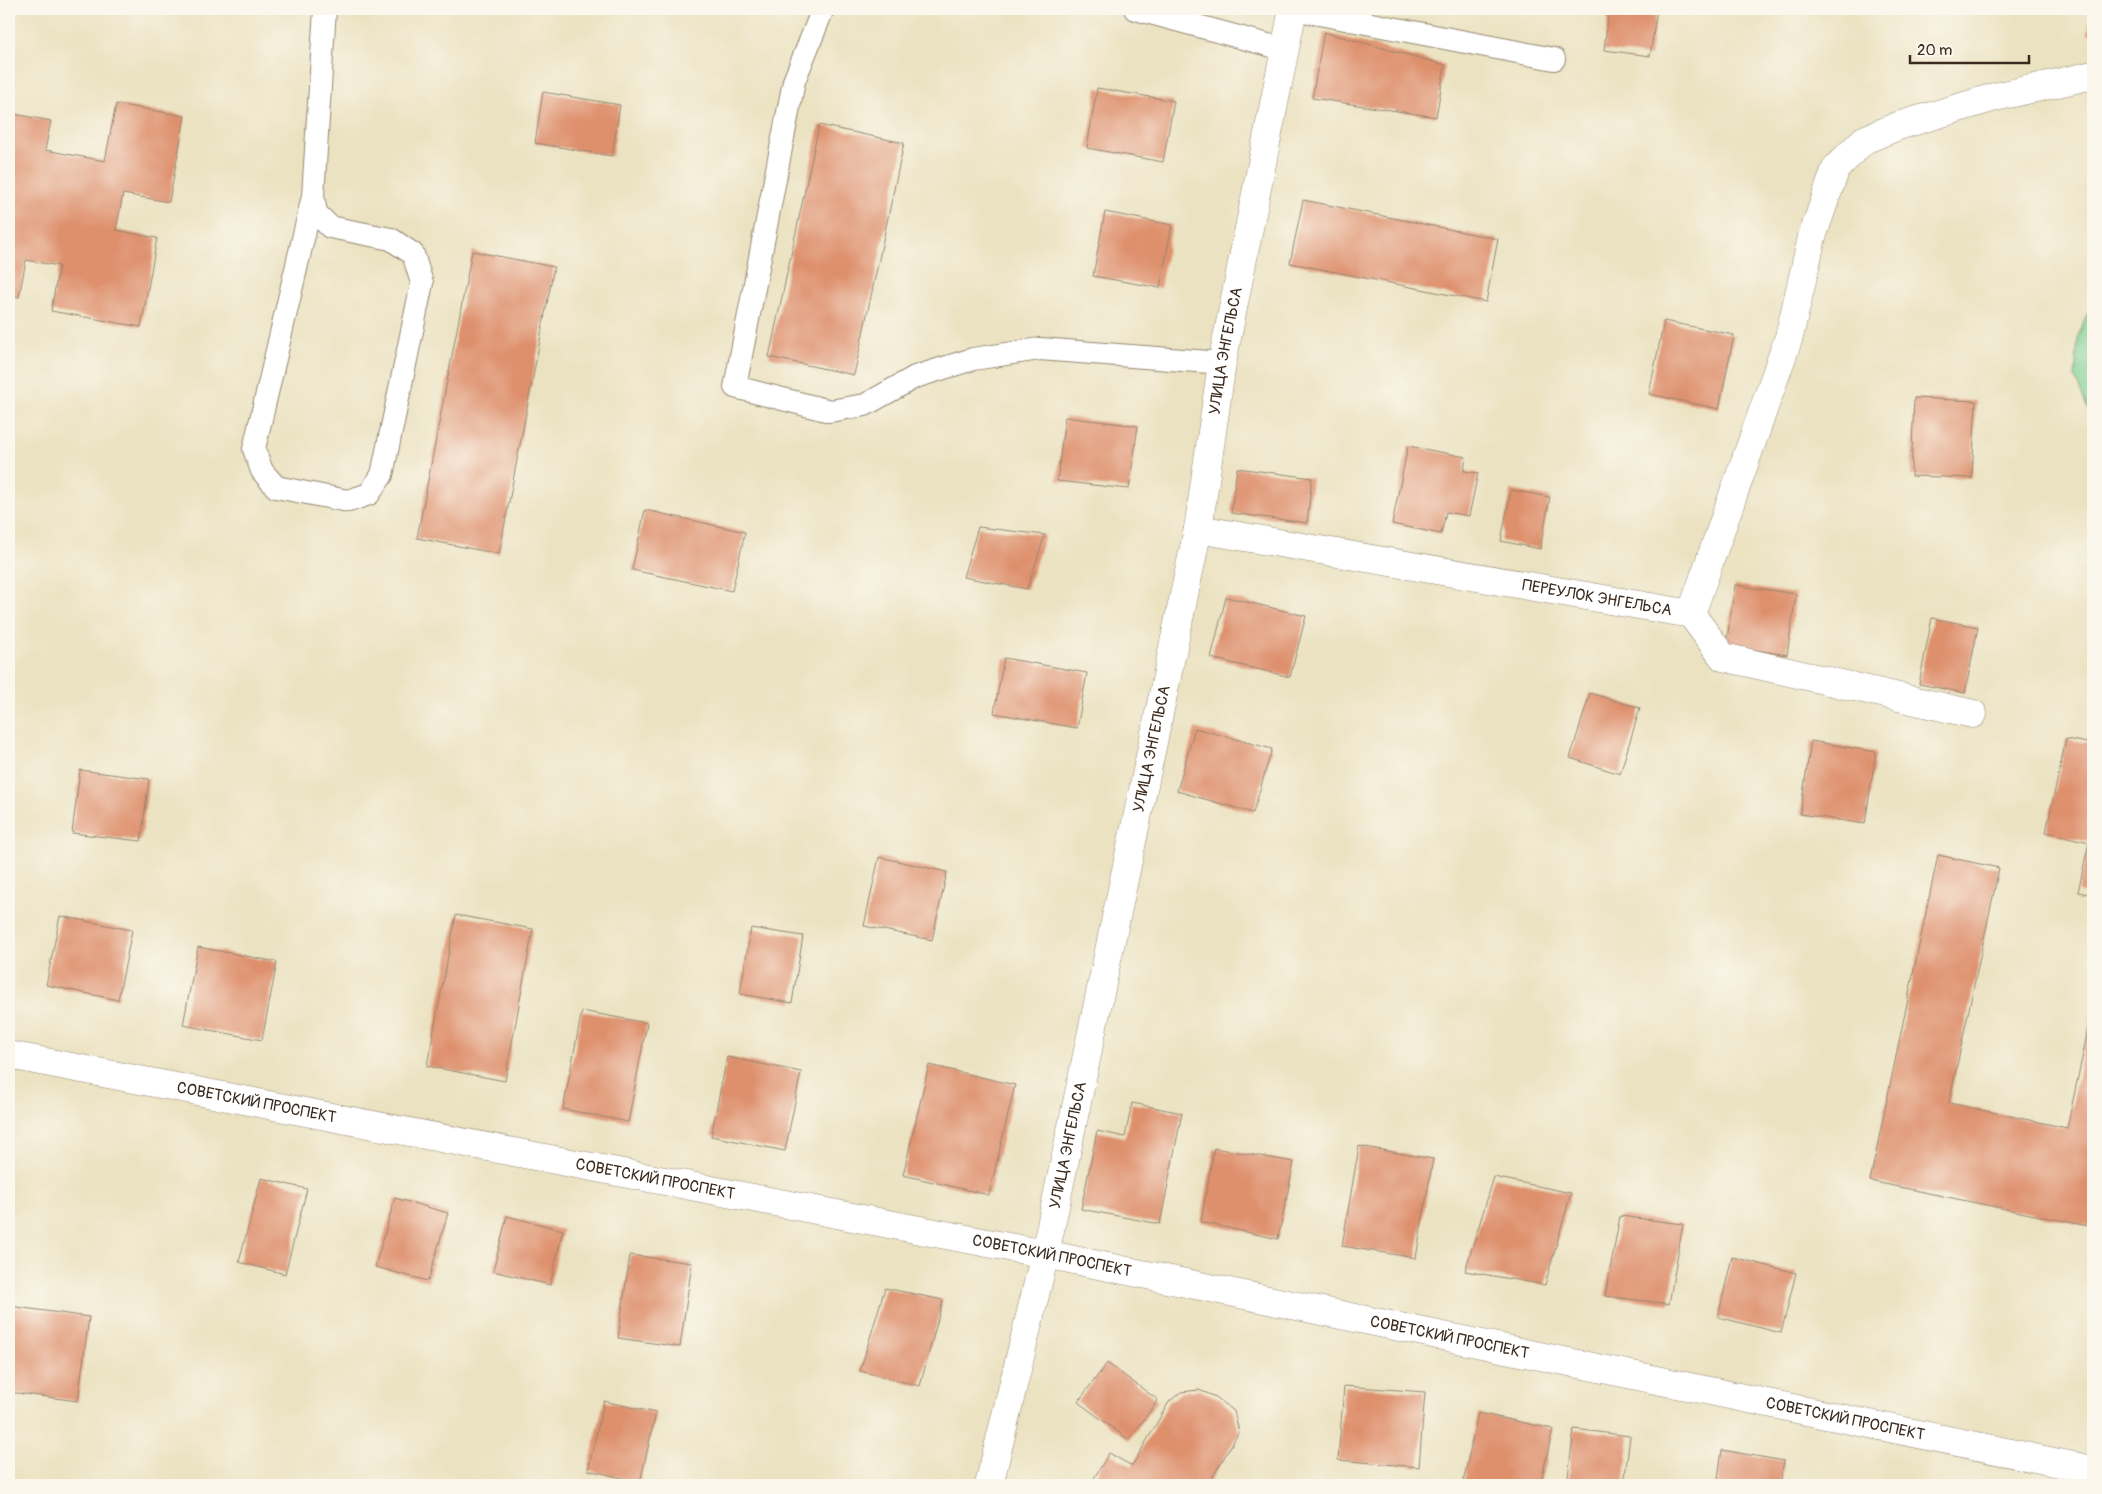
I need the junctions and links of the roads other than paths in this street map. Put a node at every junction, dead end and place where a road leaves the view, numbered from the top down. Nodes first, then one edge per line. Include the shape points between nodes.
1 (325, 9) edge
2 (823, 9) edge
3 (1135, 9) edge
4 (1293, 9) edge
5 (1283, 49) junction
6 (1554, 59) dead end
7 (2093, 76) edge
8 (313, 196) junction
9 (1222, 363) junction
10 (1198, 529) junction
11 (1691, 614) junction
12 (1973, 714) dead end
13 (9, 1055) edge
14 (1045, 1254) junction
15 (2093, 1470) edge
16 (989, 1485) edge

1 - 8 lane
2 - 9 lane via 794,81 734,387 830,411 865,405 915,377 973,359 1040,349
3 - 5 lane
4 - 5 street, УЛИЦА ЭНГЕЛЬСА
4 - 6 lane
5 - 9 street, УЛИЦА ЭНГЕЛЬСА
7 - 11 street via 1994,97 1898,126 1864,140 1836,168 1812,237 1789,337
8 - 8 lane via 316,213 330,227 391,239 413,254 422,283 382,475 369,494 348,501 276,487 262,471 254,449
9 - 10 street, УЛИЦА ЭНГЕЛЬСА
10 - 11 street, ПЕРЕУЛОК ЭНГЕЛЬСА
10 - 14 street, УЛИЦА ЭНГЕЛЬСА
11 - 12 street, ПЕРЕУЛОК ЭНГЕЛЬСА via 1723,658
13 - 14 street, СОВЕТСКИЙ ПРОСПЕКТ
14 - 15 street, СОВЕТСКИЙ ПРОСПЕКТ
14 - 16 street, УЛИЦА ЭНГЕЛЬСА

